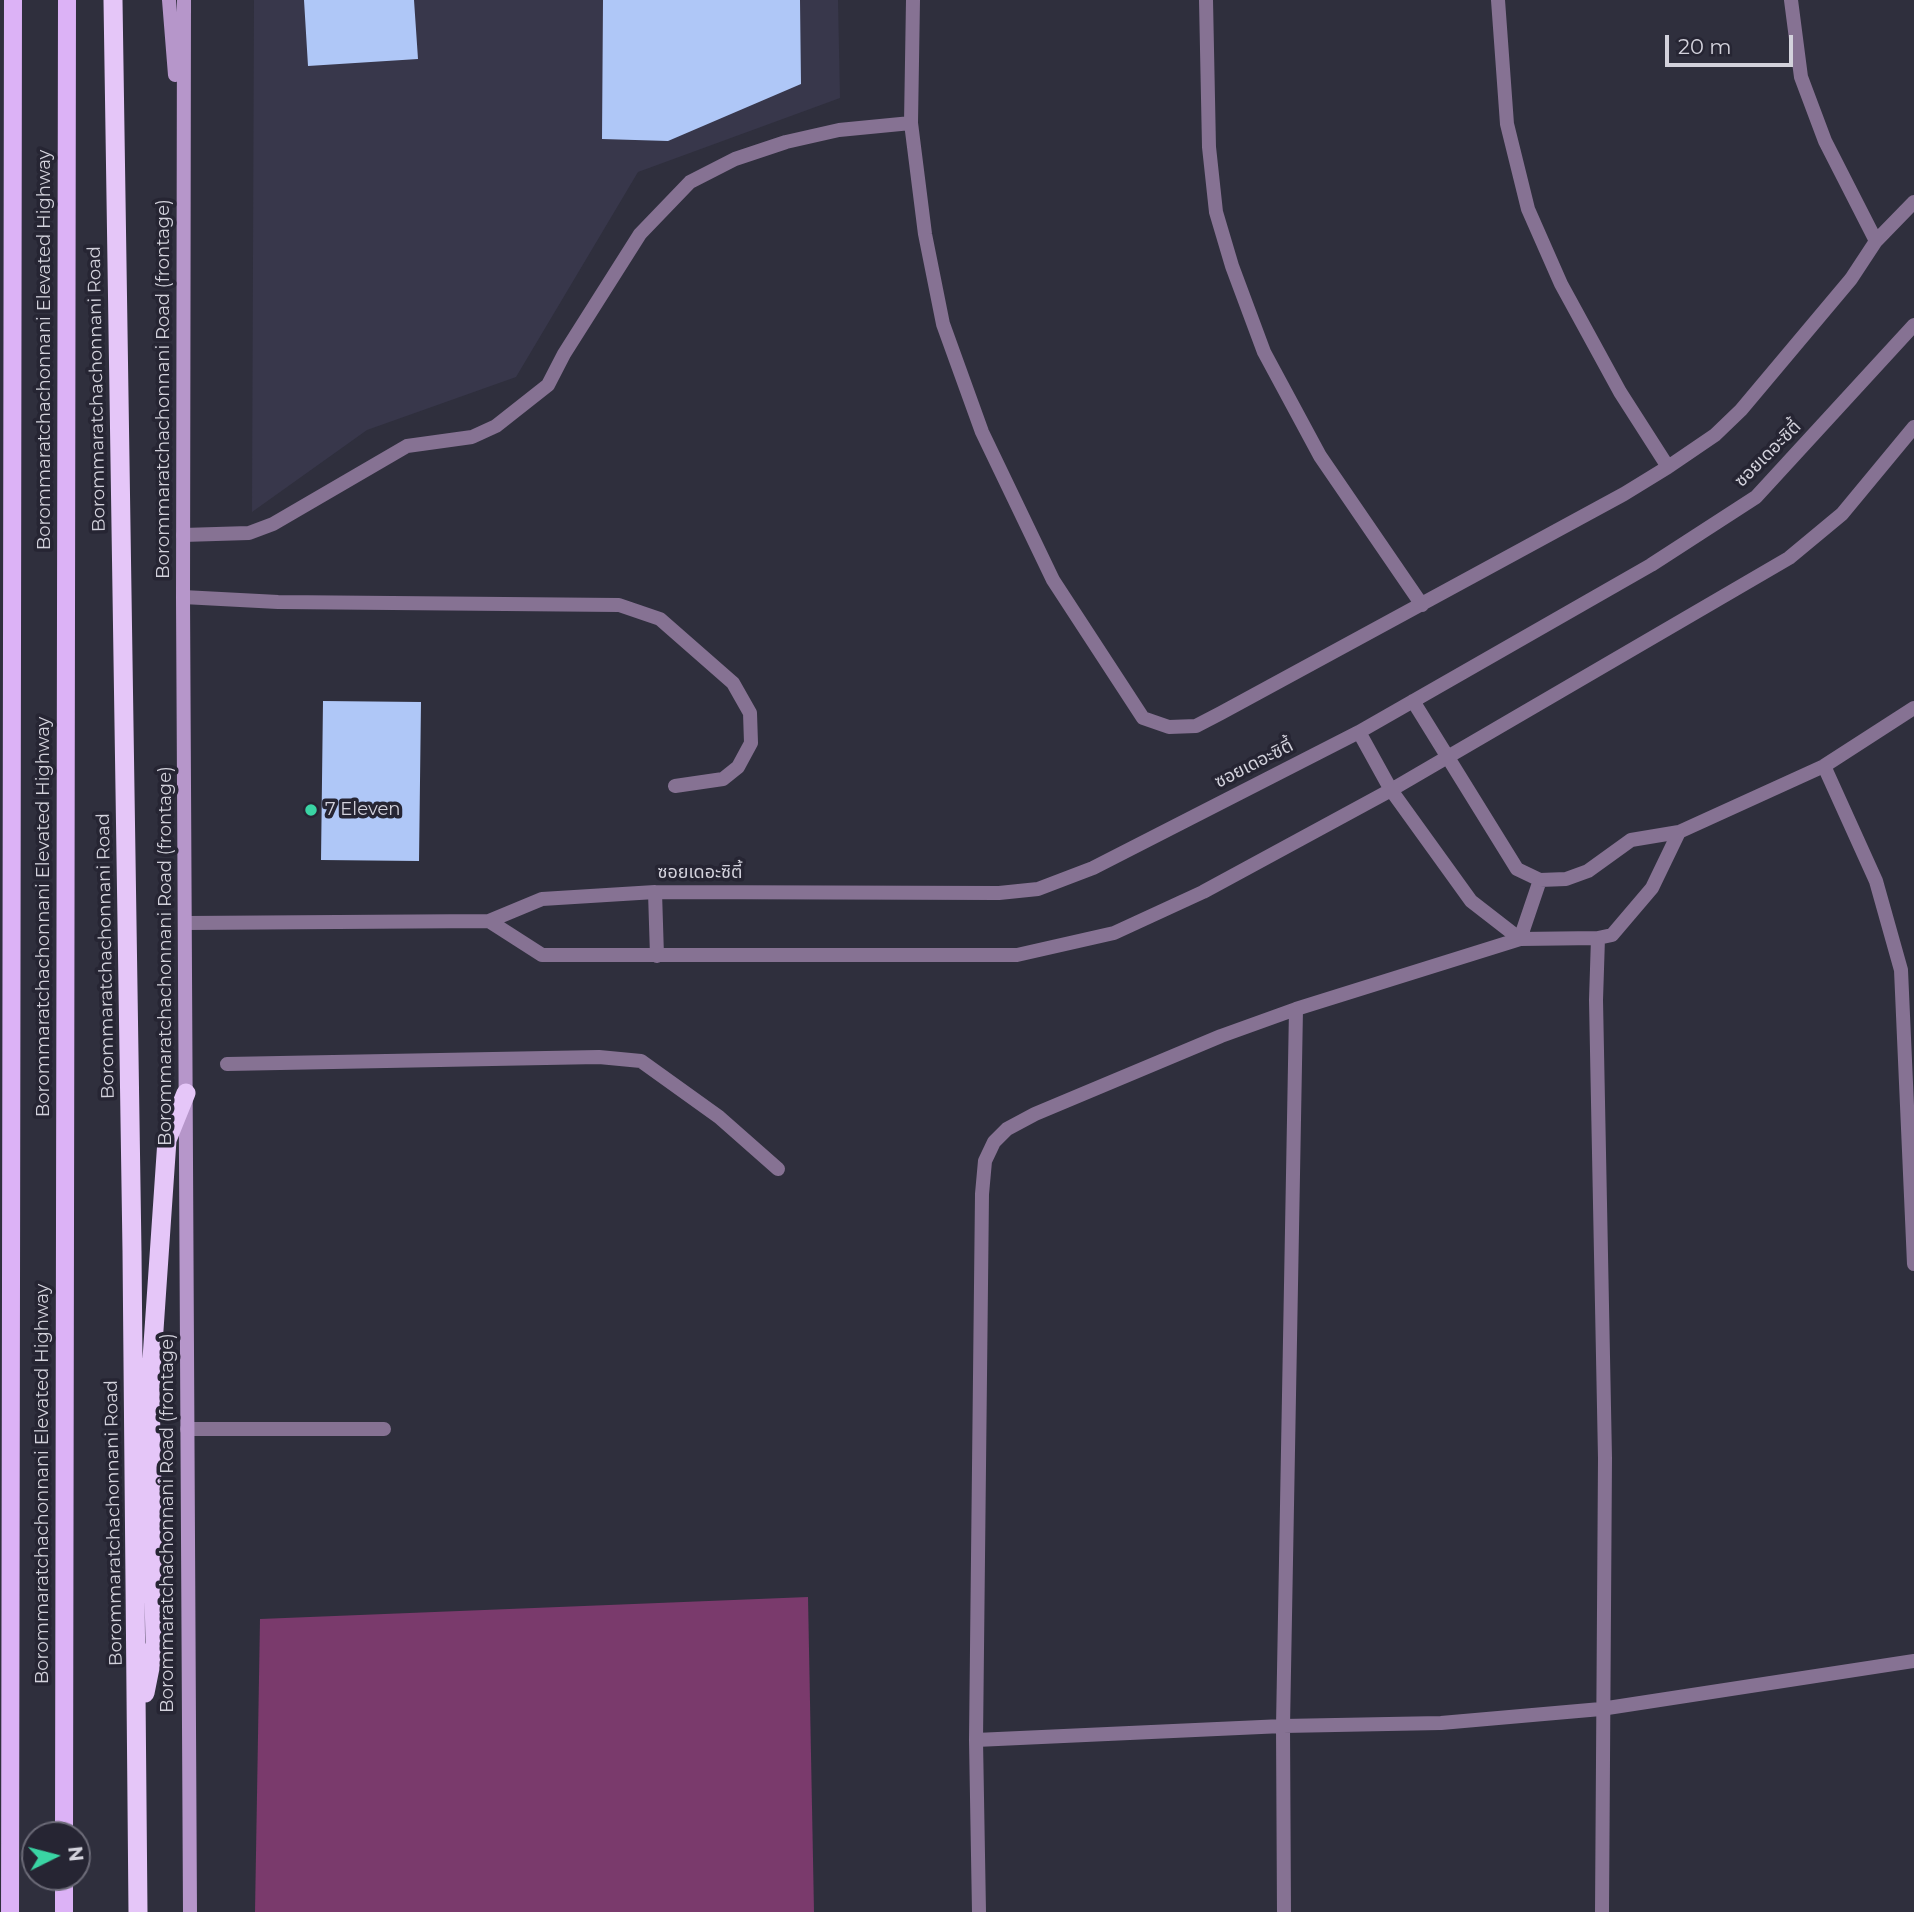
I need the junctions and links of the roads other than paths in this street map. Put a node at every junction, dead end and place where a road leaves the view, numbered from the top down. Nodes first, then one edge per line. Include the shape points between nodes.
1 (13, 0) edge
2 (67, 0) edge
3 (113, 0) edge
4 (169, 0) edge
5 (184, 0) edge
6 (913, 0) edge
7 (1206, 0) edge
8 (1498, 0) edge
9 (1791, 0) edge
10 (911, 123) junction
11 (183, 177) junction
12 (1914, 202) edge
13 (1876, 242) junction
14 (1914, 324) edge
15 (1914, 427) edge
16 (1668, 467) junction
17 (183, 535) junction
18 (183, 597) junction
19 (1422, 605) junction
20 (1413, 701) junction
21 (1914, 708) edge
22 (1359, 732) junction
23 (1446, 758) junction
24 (1824, 766) junction
25 (675, 786) dead end
26 (1391, 790) junction
27 (1679, 832) junction
28 (1540, 880) junction
29 (655, 892) junction
30 (489, 921) junction
31 (186, 923) junction
32 (1598, 938) junction
33 (1520, 939) junction
34 (657, 956) junction
35 (1296, 1009) junction
36 (227, 1064) dead end
37 (186, 1093) junction
38 (778, 1169) dead end
39 (1914, 1264) edge
40 (187, 1429) junction
41 (384, 1429) dead end
42 (1914, 1661) edge
43 (1601, 1709) junction
44 (1283, 1726) junction
45 (137, 1737) junction
46 (976, 1740) junction
47 (64, 1821) edge
48 (64, 1891) edge
49 (10, 1912) edge
50 (64, 1912) edge
51 (138, 1912) edge
52 (190, 1912) edge
53 (979, 1912) edge
54 (1284, 1912) edge
55 (1602, 1912) edge

1 - 49 main road, Borommaratchachonnani Elevated Highway
2 - 47 main road, Borommaratchachonnani Elevated Highway
3 - 45 highway, Borommaratchachonnani Road
4 - 11 main road
5 - 11 main road, Borommaratchachonnani Road (frontage)
6 - 10 street
7 - 19 street via 1209,147 1216,212 1232,266 1264,352 1320,456
8 - 16 street via 1507,124 1528,209 1574,308
9 - 13 street via 1801,77 1825,141
10 - 17 street via 839,130 786,142 735,159 690,182 640,234 548,385 496,426 472,437 407,446 273,524 249,533
10 - 19 street via 925,234 943,324 982,432 1054,580 1143,718 1169,727 1196,726
11 - 17 main road, Borommaratchachonnani Road (frontage)
12 - 13 street
13 - 16 street via 1851,279 1741,410 1715,435
14 - 20 street, ซอยเดอะซิตี้ via 1756,497 1651,565
15 - 23 street via 1842,514 1789,558
16 - 19 street
17 - 18 main road, Borommaratchachonnani Road (frontage)
18 - 25 street via 619,605 660,619 733,683 750,713 751,743 738,767 723,779
18 - 31 main road, Borommaratchachonnani Road (frontage)
20 - 22 street, ซอยเดอะซิตี้
20 - 23 street
21 - 24 street
22 - 26 street
22 - 29 street, ซอยเดอะซิตี้ via 1093,868 1038,889 999,893
23 - 26 street
23 - 28 street via 1517,869
24 - 27 street
24 - 39 street via 1876,881 1901,970
26 - 33 street via 1471,901
26 - 34 street via 1203,892 1115,933 1057,947 1017,955
27 - 28 street via 1631,840 1588,872
27 - 32 street via 1652,888 1612,934
28 - 33 street
29 - 30 street, ซอยเดอะซิตี้ via 542,899
29 - 34 street
30 - 31 street, ซอยเดอะซิตี้
30 - 34 street via 542,955
31 - 37 main road, Borommaratchachonnani Road (frontage)
32 - 33 street
32 - 43 street via 1605,1458
33 - 35 street
35 - 44 street
35 - 46 street via 1035,1114 1007,1129 985,1161
36 - 38 street via 599,1057 641,1061 719,1117
37 - 40 main road, Borommaratchachonnani Road (frontage)
37 - 45 highway via 167,1139 150,1388 155,1643
40 - 41 street
40 - 52 main road, Borommaratchachonnani Road (frontage)
42 - 43 street
43 - 44 street via 1441,1723
43 - 55 street
44 - 46 street
44 - 54 street
45 - 51 highway, Borommaratchachonnani Road
46 - 53 street
48 - 50 main road

